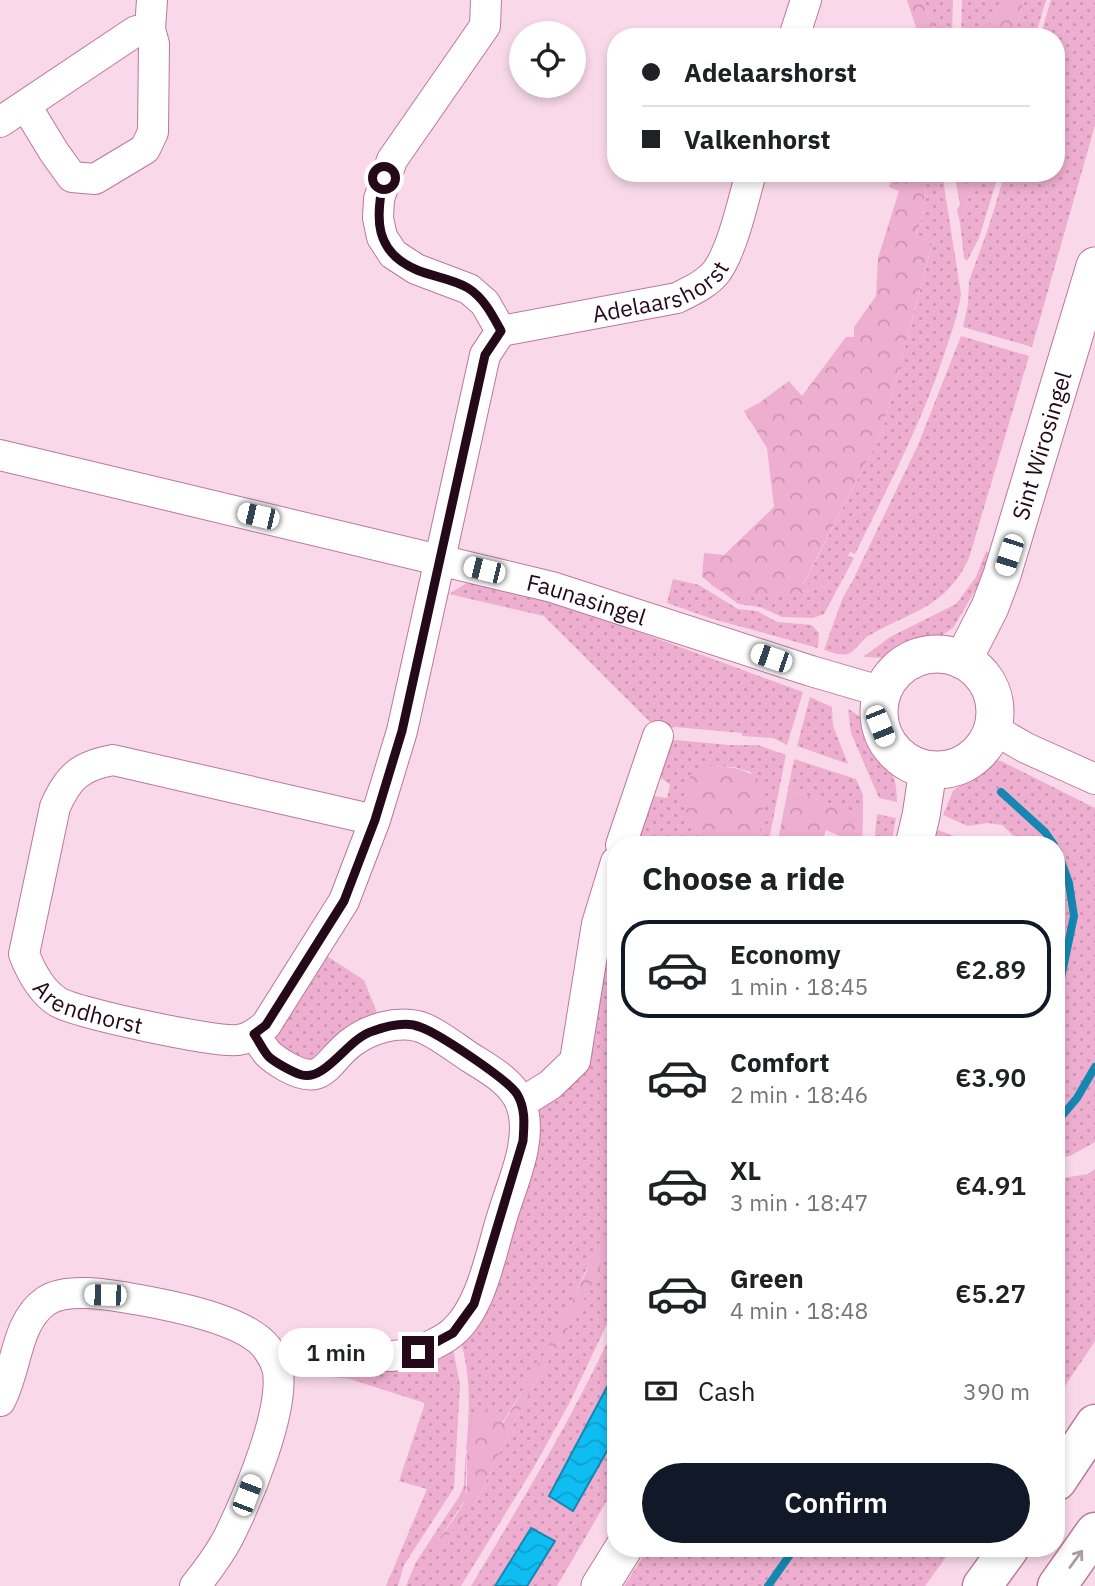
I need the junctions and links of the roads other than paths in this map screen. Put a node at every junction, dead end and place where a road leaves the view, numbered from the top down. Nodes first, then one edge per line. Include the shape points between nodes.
1 (486, 0) edge
2 (806, 0) edge
3 (151, 14) edge
4 (797, 28) edge
5 (26, 106) junction
6 (0, 122) edge
7 (748, 182) edge
8 (1094, 272) edge
9 (501, 331) junction
10 (0, 455) edge
11 (439, 558) junction
12 (962, 660) junction
13 (883, 692) junction
14 (993, 729) junction
15 (658, 736) dead end
16 (929, 770) junction
17 (1095, 779) edge
18 (375, 820) junction
19 (624, 836) edge
20 (916, 836) edge
21 (607, 891) edge
22 (254, 1034) junction
23 (521, 1103) junction
24 (276, 1365) junction
25 (0, 1401) edge
26 (1095, 1424) edge
27 (1065, 1469) edge
28 (1095, 1532) edge
29 (618, 1557) edge
30 (1003, 1557) edge
31 (195, 1586) edge
32 (600, 1586) edge
33 (982, 1586) edge
34 (1056, 1586) edge

1 - 9 street via 485,26 392,160 378,219 393,254 416,269 469,289 485,303
2 - 4 street
3 - 5 street via 136,31
3 - 5 street via 153,132 145,149 95,179 72,177
5 - 6 street
7 - 9 street, Adelaarshorst via 727,252 703,285 677,299
8 - 12 main road, Sint Wirosingel via 1006,565
9 - 11 street via 485,355
10 - 11 street, Faunasingel
11 - 13 street, Faunasingel via 552,587
11 - 18 street via 402,731
12 - 13 main road via 934,655 907,662 892,675
12 - 14 main road via 976,669 990,689 996,713
13 - 16 main road via 880,726 887,742 912,765
14 - 16 main road via 981,750 961,765
14 - 17 street
15 - 19 street
16 - 20 main road
18 - 22 street via 344,901 266,1025
18 - 22 street, Arendhorst via 113,760 78,772 64,788 55,807 24,954 31,973 58,1002 78,1009 195,1036 238,1040
21 - 23 street via 597,923 575,1061 550,1085
22 - 23 street via 269,1056 303,1075 329,1066 370,1031 399,1024 419,1026 496,1073
23 - 24 street via 523,1141 514,1178 474,1304 453,1333 418,1352 398,1356 318,1350
24 - 25 street via 266,1346 224,1320 150,1302 66,1295 47,1300 27,1323
24 - 31 street via 278,1402 260,1459 227,1539
26 - 27 highway
34 -> 28 highway
29 - 32 main road
30 - 33 highway

